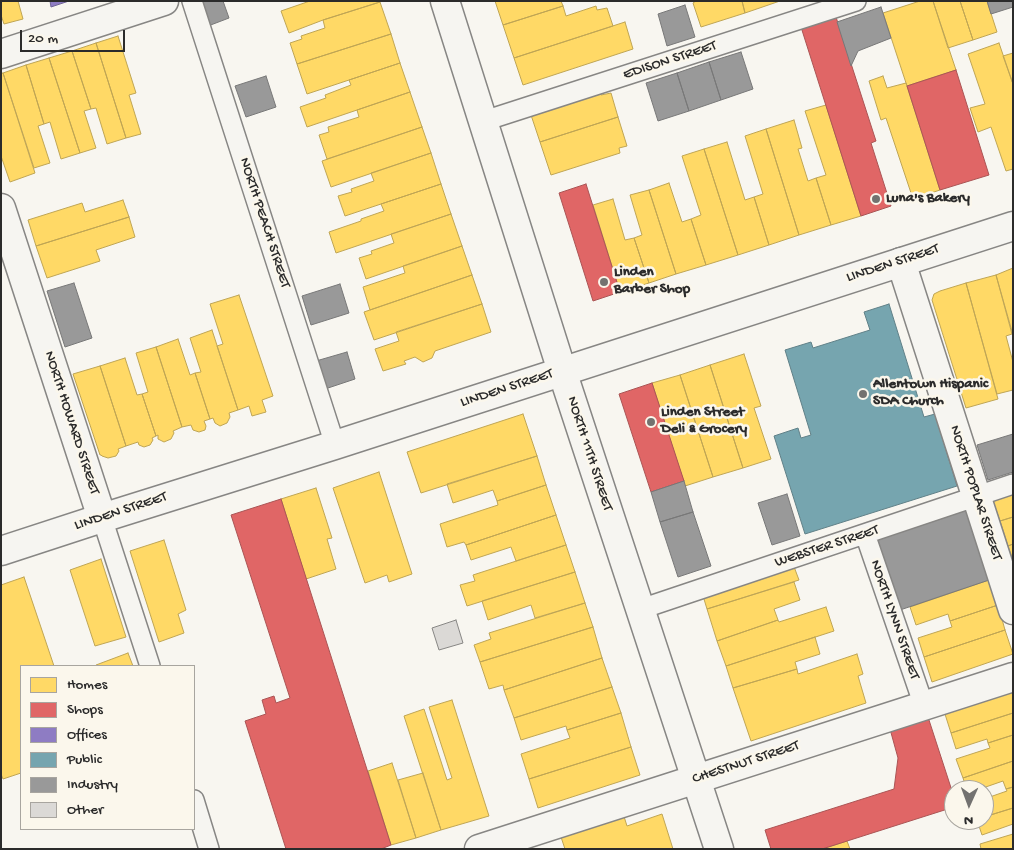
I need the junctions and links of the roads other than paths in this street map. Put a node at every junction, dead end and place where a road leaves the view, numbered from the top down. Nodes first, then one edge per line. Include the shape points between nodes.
1 (164, 1) edge
2 (192, 1) edge
3 (445, 1) edge
4 (856, 1) edge
5 (817, 7) edge
6 (1, 54) edge
7 (484, 121) junction
8 (1, 208) edge
9 (1013, 226) edge
10 (901, 262) junction
11 (562, 371) junction
12 (335, 444) junction
13 (1013, 484) edge
14 (976, 496) junction
15 (102, 518) junction
16 (865, 534) junction
17 (1, 551) edge
18 (641, 609) junction
19 (1013, 610) edge
20 (150, 665) edge
21 (1013, 677) edge
22 (924, 706) junction
23 (696, 779) junction
24 (195, 803) edge
25 (210, 849) edge
26 (479, 849) edge
27 (718, 849) edge

1 - 6 street
2 - 12 lane, NORTH PEACH STREET
3 - 7 street, NORTH 11TH STREET
4 - 5 lane, EDISON STREET
5 - 7 lane, EDISON STREET
7 - 11 street, NORTH 11TH STREET
8 - 15 street, NORTH HOWARD STREET
9 - 10 street, LINDEN STREET
10 - 11 street, LINDEN STREET
10 - 14 street, NORTH POPLAR STREET
11 - 12 street, LINDEN STREET
11 - 18 street, NORTH 11TH STREET
12 - 15 street, LINDEN STREET
13 - 14 lane, WEBSTER STREET
14 - 16 lane, WEBSTER STREET
14 - 19 street, NORTH POPLAR STREET
15 - 17 street, LINDEN STREET
15 - 20 lane, NORTH HOWARD STREET
16 - 18 lane, WEBSTER STREET
16 - 22 lane, NORTH LYNN STREET
18 - 23 street, NORTH 11TH STREET
21 - 22 street, CHESTNUT STREET
22 - 23 street, CHESTNUT STREET
23 - 26 street, CHESTNUT STREET
23 - 27 street, NORTH 11TH STREET
24 - 25 lane

